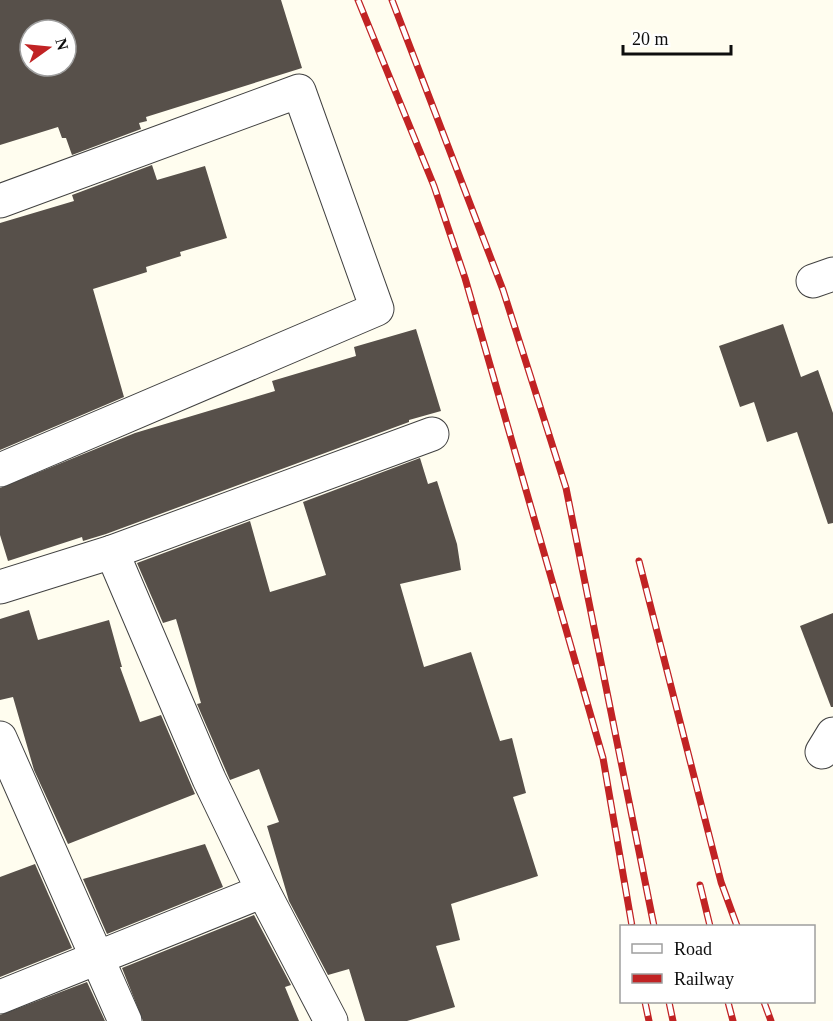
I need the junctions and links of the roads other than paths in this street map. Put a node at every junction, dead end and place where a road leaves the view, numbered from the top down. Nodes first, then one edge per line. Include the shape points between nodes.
1 (0, 201) edge
2 (432, 434) dead end
3 (0, 470) edge
4 (112, 552) junction
5 (0, 587) edge
6 (0, 738) edge
7 (263, 891) junction
8 (96, 960) junction
9 (0, 997) edge
10 (125, 1021) edge
11 (331, 1021) edge

1 - 3 street via 299,91 377,309
2 - 4 street
4 - 5 street
4 - 7 street via 209,779
6 - 8 street
7 - 8 street
7 - 11 street
8 - 9 street
8 - 10 street

